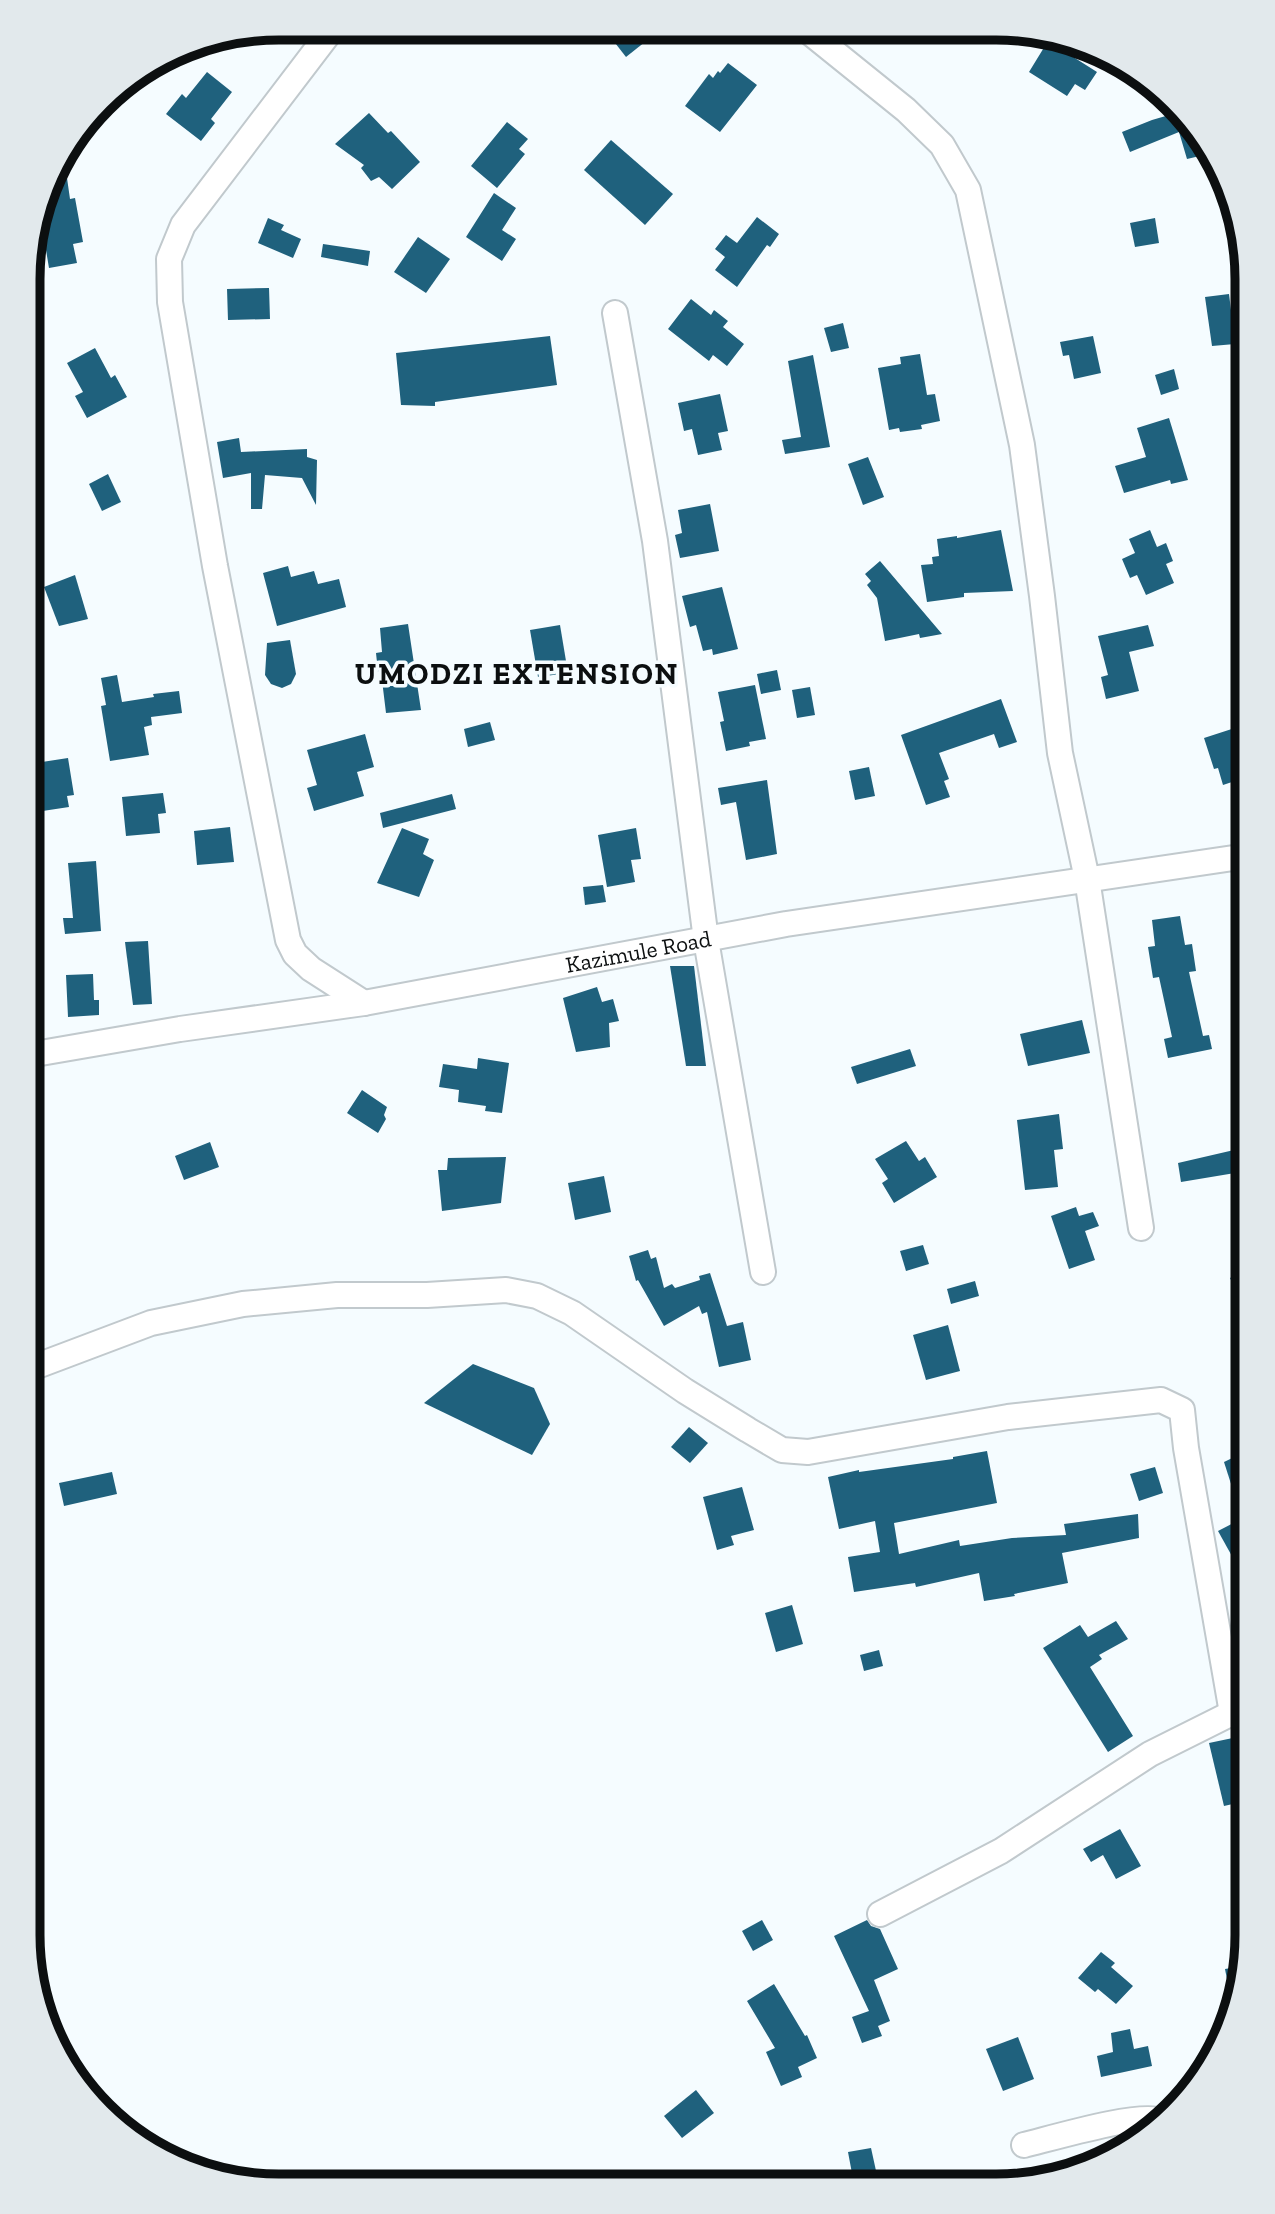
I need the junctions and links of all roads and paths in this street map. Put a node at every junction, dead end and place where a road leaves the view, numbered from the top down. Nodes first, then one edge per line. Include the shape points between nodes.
1 (324, 40) edge
2 (819, 40) edge
3 (615, 313) dead end
4 (1235, 858) edge
5 (1087, 879) junction
6 (706, 940) junction
7 (364, 1003) junction
8 (40, 1053) edge
9 (1141, 1228) dead end
10 (763, 1272) dead end
11 (40, 1364) edge
12 (1234, 1688) edge
13 (1234, 1714) edge
14 (880, 1914) dead end
15 (1147, 2119) edge
16 (1024, 2145) dead end

1 - 7 street via 183,225 169,259 170,302 215,566 288,940 311,968
2 - 5 street via 942,145 968,190 1022,445 1060,753
3 - 6 street via 654,541
4 - 5 street, Kazimule Road
5 - 6 street, Kazimule Road
5 - 9 street
6 - 7 street, Kazimule Road
6 - 10 street
7 - 8 street, Kazimule Road
11 - 12 street via 151,1323 243,1304 337,1295 506,1290 537,1296 572,1313 685,1391 782,1450 808,1452 1008,1417 1161,1400 1182,1410
13 - 14 street via 1150,1754 1001,1851
15 - 16 street

